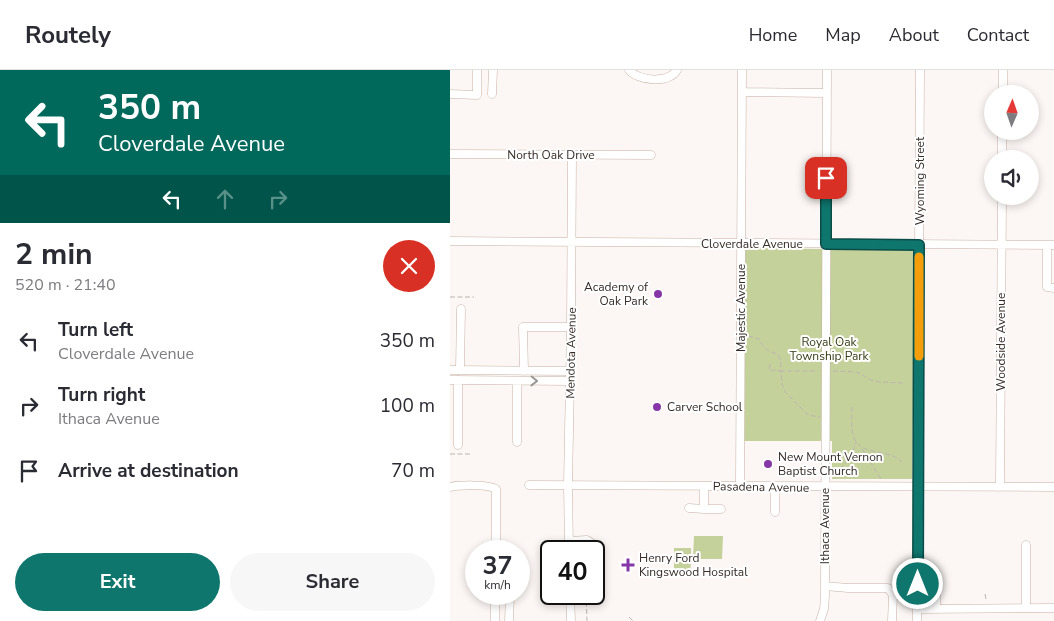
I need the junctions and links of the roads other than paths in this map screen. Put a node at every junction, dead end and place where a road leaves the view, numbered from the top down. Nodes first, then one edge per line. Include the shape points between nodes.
1 (477, 70) edge
2 (493, 70) edge
3 (628, 70) edge
4 (676, 70) edge
5 (742, 70) edge
6 (827, 70) edge
7 (920, 70) edge
8 (1003, 70) edge
9 (1003, 85) edge
10 (742, 92) junction
11 (827, 93) junction
12 (450, 94) edge
13 (492, 94) dead end
14 (450, 154) edge
15 (572, 155) junction
16 (651, 155) dead end
17 (1002, 205) edge
18 (450, 242) edge
19 (572, 242) junction
20 (741, 244) junction
21 (826, 244) junction
22 (919, 245) junction
23 (1002, 245) junction
24 (1051, 245) edge
25 (1051, 258) edge
26 (1054, 288) edge
27 (461, 309) dead end
28 (571, 327) junction
29 (450, 370) edge
30 (460, 370) junction
31 (492, 371) junction
32 (524, 371) junction
33 (571, 371) junction
34 (454, 380) edge
35 (492, 380) junction
36 (517, 381) junction
37 (570, 381) junction
38 (517, 442) dead end
39 (458, 445) dead end
40 (529, 485) dead end
41 (568, 485) junction
42 (704, 486) junction
43 (740, 486) junction
44 (450, 487) edge
45 (775, 487) junction
46 (825, 487) junction
47 (1000, 487) junction
48 (1054, 487) edge
49 (918, 488) junction
50 (689, 508) dead end
51 (704, 509) junction
52 (721, 509) dead end
53 (775, 512) dead end
54 (496, 540) edge
55 (569, 540) edge
56 (1026, 545) dead end
57 (918, 584) junction
58 (825, 586) junction
59 (893, 595) junction
60 (918, 595) junction
61 (495, 605) edge
62 (510, 605) edge
63 (570, 605) edge
64 (918, 608) junction
65 (1026, 608) junction
66 (1054, 608) edge
67 (936, 609) junction
68 (495, 621) edge
69 (509, 621) edge
70 (570, 621) edge
71 (820, 621) edge
72 (892, 621) edge
73 (918, 621) edge

1 - 12 street via 477,95
2 - 13 street
3 - 4 street via 640,78 661,79 668,78
5 - 10 street, Majestic Avenue
6 - 11 street, Ithaca Avenue
7 - 22 street, Wyoming Street
8 - 9 street
10 - 11 street
10 - 20 street, Majestic Avenue
11 - 21 street, Ithaca Avenue
14 - 15 street, North Oak Drive
15 - 16 street, North Oak Drive
15 - 19 street, Mendota Avenue
17 - 23 street, Woodside Avenue
18 - 19 street, Cloverdale Avenue
19 - 20 street, Cloverdale Avenue
19 - 28 street, Mendota Avenue
20 - 21 street, Cloverdale Avenue
20 - 43 street, Majestic Avenue
21 - 22 street, Cloverdale Avenue
21 - 46 street, Ithaca Avenue
22 - 23 street, Cloverdale Avenue
22 - 49 street, Wyoming Street
23 - 24 street, Cloverdale Avenue
23 - 47 street, Woodside Avenue
24 - 25 street
25 - 26 street via 1047,288
27 - 30 street
28 - 32 street via 523,327
28 - 33 street, Mendota Avenue
29 - 30 street
30 - 31 street
31 - 32 street
31 - 35 street
32 - 33 street
33 - 37 street, Mendota Avenue
34 - 35 street
34 - 39 street
35 - 36 street
36 -> 37 street
36 - 38 street
37 - 41 street, Mendota Avenue
40 - 41 street, Pasadena Avenue
41 - 42 street, Pasadena Avenue
41 - 55 street, Mendota Avenue
42 - 43 street, Pasadena Avenue
42 - 51 street
43 - 45 street, Pasadena Avenue
44 - 54 street via 496,489
45 - 46 street, Pasadena Avenue
45 - 53 street
46 - 49 street, Pasadena Avenue
46 - 58 street, Ithaca Avenue
47 - 48 street, Pasadena Avenue
47 - 49 street, Pasadena Avenue
49 - 57 street, Wyoming Street
50 - 51 street
51 - 52 street
56 - 65 street
57 - 60 street, Wyoming Street
57 - 67 street via 936,584
58 - 59 street via 888,588
58 - 71 street, Ithaca Avenue
59 - 60 street
59 - 72 street
60 - 64 street, Wyoming Street
61 - 68 street
62 - 69 street
63 - 70 street
64 - 67 street
64 - 73 street, Wyoming Street
65 - 66 street
65 - 67 street

